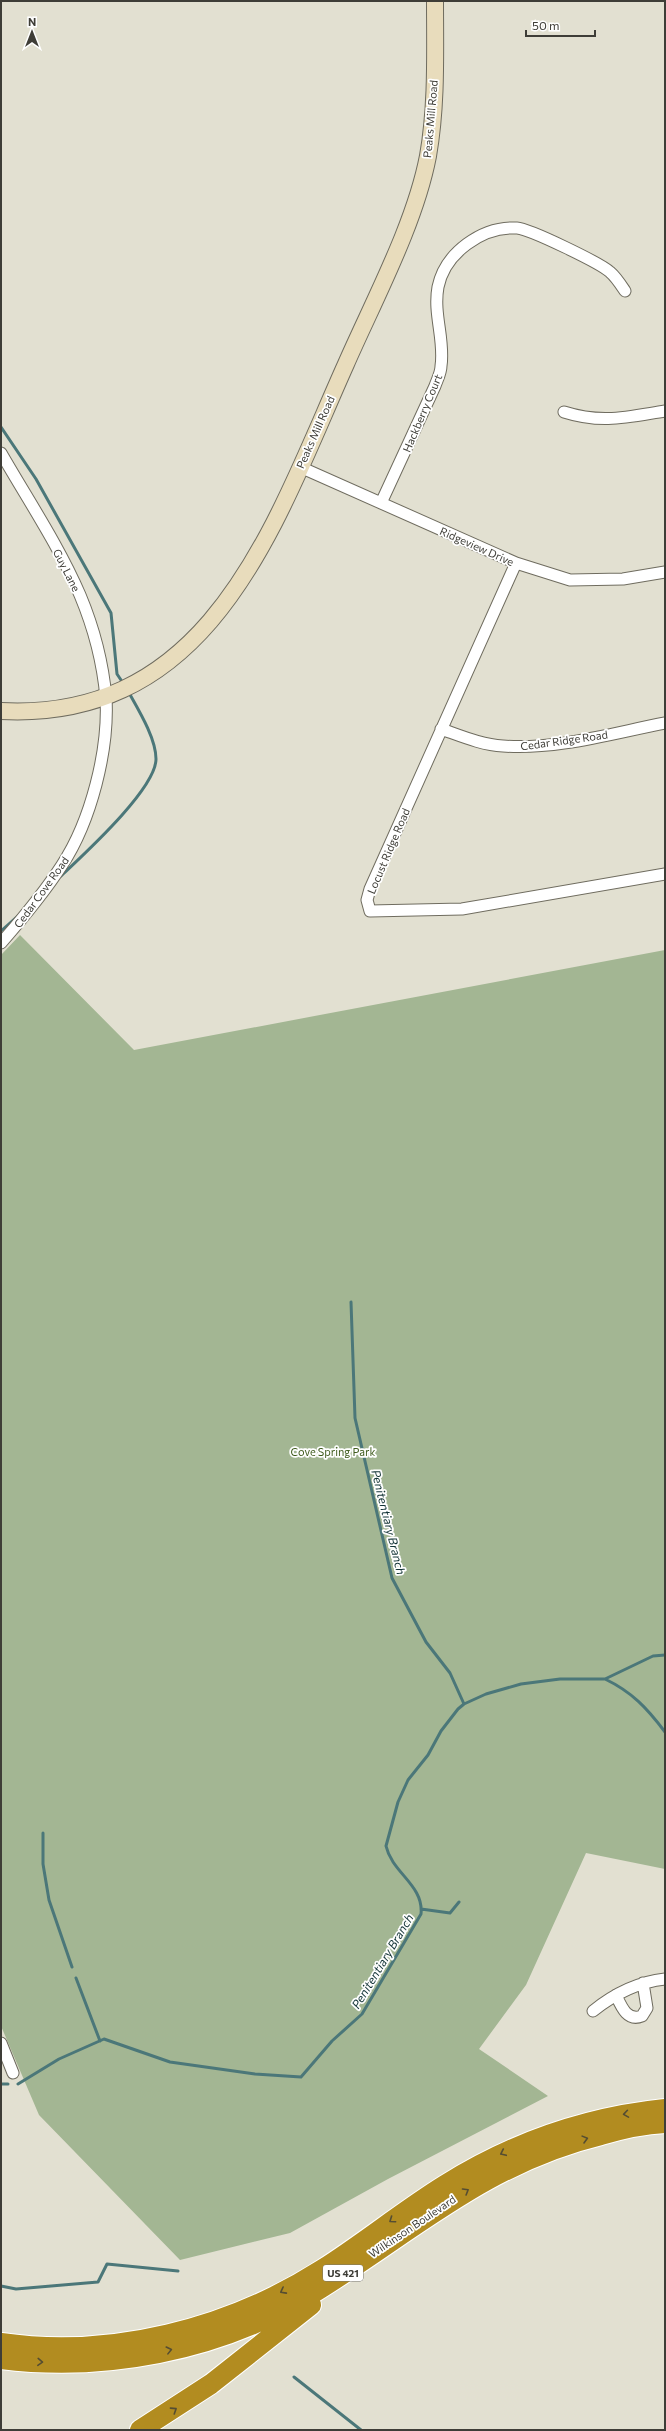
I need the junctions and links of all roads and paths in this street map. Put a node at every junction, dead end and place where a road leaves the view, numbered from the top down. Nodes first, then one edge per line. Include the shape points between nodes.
1 (435, 1) edge
2 (625, 291) dead end
3 (665, 411) edge
4 (564, 412) dead end
5 (1, 453) edge
6 (300, 467) junction
7 (381, 503) junction
8 (516, 563) junction
9 (665, 572) edge
10 (106, 697) junction
11 (1, 711) edge
12 (665, 723) edge
13 (441, 729) junction
14 (665, 874) edge
15 (1, 943) edge
16 (665, 1979) edge
17 (643, 1983) junction
18 (616, 1995) junction
19 (593, 2011) dead end
20 (1, 2043) edge
21 (14, 2073) dead end
22 (665, 2108) edge
23 (665, 2123) edge
24 (372, 2254) junction
25 (1, 2343) edge
26 (1, 2359) edge
27 (140, 2430) edge

1 - 6 street, Peaks Mill Road via 432,128 420,186 396,248
2 - 7 street, Hackberry Court via 610,272 536,233 517,228 493,231 473,239 458,252 445,269 438,287 441,366 435,386
3 - 4 street via 603,420
5 - 10 street, Guy Lane via 59,553 80,596 92,629
6 - 7 street, Ridgeview Drive
6 - 10 street, Peaks Mill Road via 256,556 213,619 179,655 159,670 138,683
7 - 8 street, Ridgeview Drive
8 - 9 street, Ridgeview Drive via 570,580 624,579
8 - 13 street, Locust Ridge Road
10 - 11 street, Peaks Mill Road via 71,708
10 - 15 street, Cedar Cove Road via 100,762 90,804 79,834 52,879
12 - 13 street, Cedar Ridge Road via 567,742 528,746 501,746
13 - 14 street, Locust Ridge Road via 370,889 367,900 370,911 462,909
16 - 17 street
17 - 18 street
17 - 18 street via 647,2008 642,2016 629,2016
18 - 19 street
20 - 21 street
22 -> 25 highway, Wilkinson Boulevard / US 421 via 587,2122 500,2154 445,2185 322,2269 266,2300 218,2319 159,2336 98,2345 36,2346
24 -> 23 highway, Wilkinson Boulevard / US 421 via 454,2198 529,2158 580,2140
26 -> 24 highway, Wilkinson Boulevard / US 421 via 43,2363 103,2361 191,2345 276,2313 329,2283
27 -> 24 highway via 189,2400 234,2367

